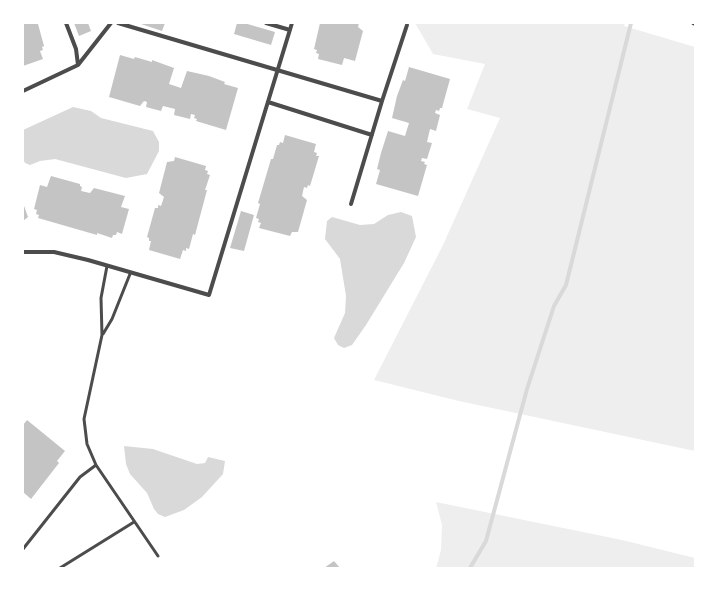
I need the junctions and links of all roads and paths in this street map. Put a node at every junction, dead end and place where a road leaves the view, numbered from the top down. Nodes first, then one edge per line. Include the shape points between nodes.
1 (66, 23) edge
2 (111, 23) edge
3 (118, 23) edge
4 (266, 23) edge
5 (292, 23) edge
6 (407, 25) dead end
7 (290, 30) junction
8 (78, 65) junction
9 (278, 70) junction
10 (23, 91) edge
11 (382, 101) junction
12 (268, 102) junction
13 (372, 135) junction
14 (351, 204) dead end
15 (23, 252) edge
16 (107, 266) junction
17 (130, 274) junction
18 (102, 335) junction
19 (96, 465) junction
20 (134, 522) junction
21 (23, 549) edge
22 (158, 556) dead end
23 (60, 568) edge

1 - 8 street via 76,49
2 - 8 street
3 - 9 street
4 - 7 street
5 - 7 street
6 - 11 street
7 - 9 street
8 - 10 street
9 - 11 street
9 - 12 street
11 - 13 street
12 - 13 street
12 - 17 street via 209,295
13 - 14 street
15 - 16 street via 54,252
16 - 17 street
16 - 18 lane via 101,298
17 - 18 lane via 112,319
18 - 19 lane via 84,419 87,444
19 - 20 lane
19 - 21 lane via 80,477
20 - 22 lane
20 - 23 lane

